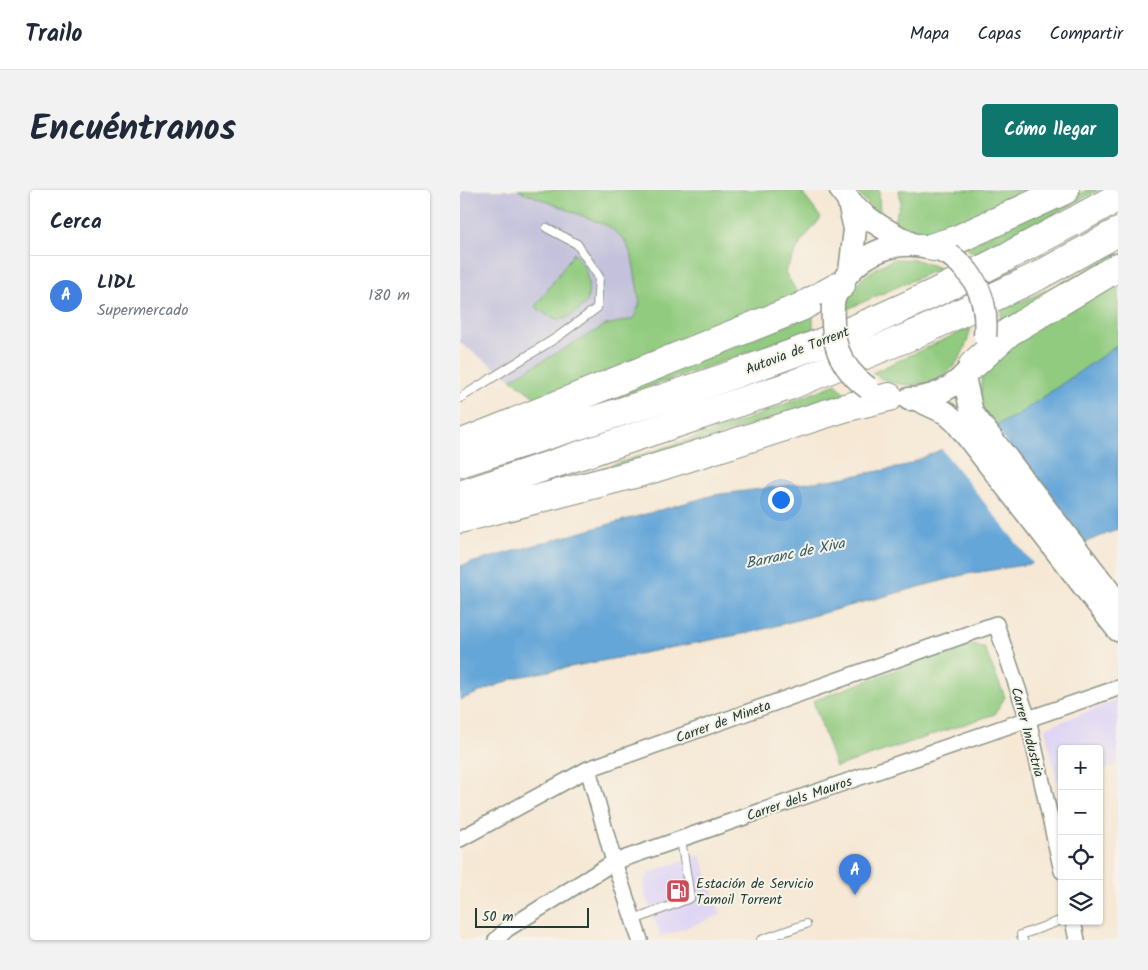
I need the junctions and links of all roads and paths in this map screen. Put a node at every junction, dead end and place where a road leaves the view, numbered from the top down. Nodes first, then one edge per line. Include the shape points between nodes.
1 (1065, 190) edge
2 (845, 195) edge
3 (1118, 198) edge
4 (547, 228) dead end
5 (1118, 232) edge
6 (931, 249) junction
7 (1118, 267) edge
8 (841, 288) junction
9 (968, 371) junction
10 (878, 392) junction
11 (460, 398) edge
12 (916, 398) junction
13 (964, 418) junction
14 (460, 444) edge
15 (460, 463) edge
16 (460, 495) edge
17 (460, 519) edge
18 (1095, 587) junction
19 (1118, 603) edge
20 (996, 624) joint
21 (1118, 630) edge
22 (1118, 688) edge
23 (1028, 719) junction
24 (588, 769) junction
25 (460, 839) edge
26 (681, 839) junction
27 (1058, 853) edge
28 (614, 862) junction
29 (634, 920) junction
30 (1058, 921) edge
31 (806, 924) dead end
32 (1074, 925) edge
33 (496, 940) edge
34 (640, 940) edge
35 (761, 940) edge
36 (1023, 940) edge
37 (1077, 940) edge

1 - 6 highway
2 - 6 main road via 877,225
2 - 8 main road via 856,229
3 - 15 highway, Autovia de Torrent via 1021,251 906,307 780,358
4 - 11 lane via 576,244 598,276 597,308 556,338
5 - 16 highway, Autovia de Torrent via 1038,276 918,333 789,386
6 - 8 main road via 899,244 877,251 867,257
6 - 9 main road, bridge via 970,273 981,291 986,313 984,336 981,350
7 - 9 highway via 1009,332
8 - 10 main road, bridge via 832,332 839,358 848,370
8 - 14 highway
9 - 12 main road via 935,395
9 - 13 main road
10 - 12 main road
10 - 17 highway via 844,408 646,471
12 - 13 main road via 946,414
13 - 18 main road
18 - 19 main road
18 - 21 main road
20 - 23 street, Carrer Industria
20 - 24 street, Carrer de Mineta
22 - 23 street, Carrer dels Mauros
23 - 26 street, Carrer dels Mauros
23 - 27 street, Carrer Industria
24 - 25 street, Carrer de Mineta
24 - 28 street
26 - 28 street, Carrer dels Mauros
26 - 29 lane via 690,898
28 - 29 street
28 - 33 street, Carrer dels Mauros via 507,929
29 - 34 street
30 - 36 lane via 1021,935
31 - 35 lane
32 - 37 street

